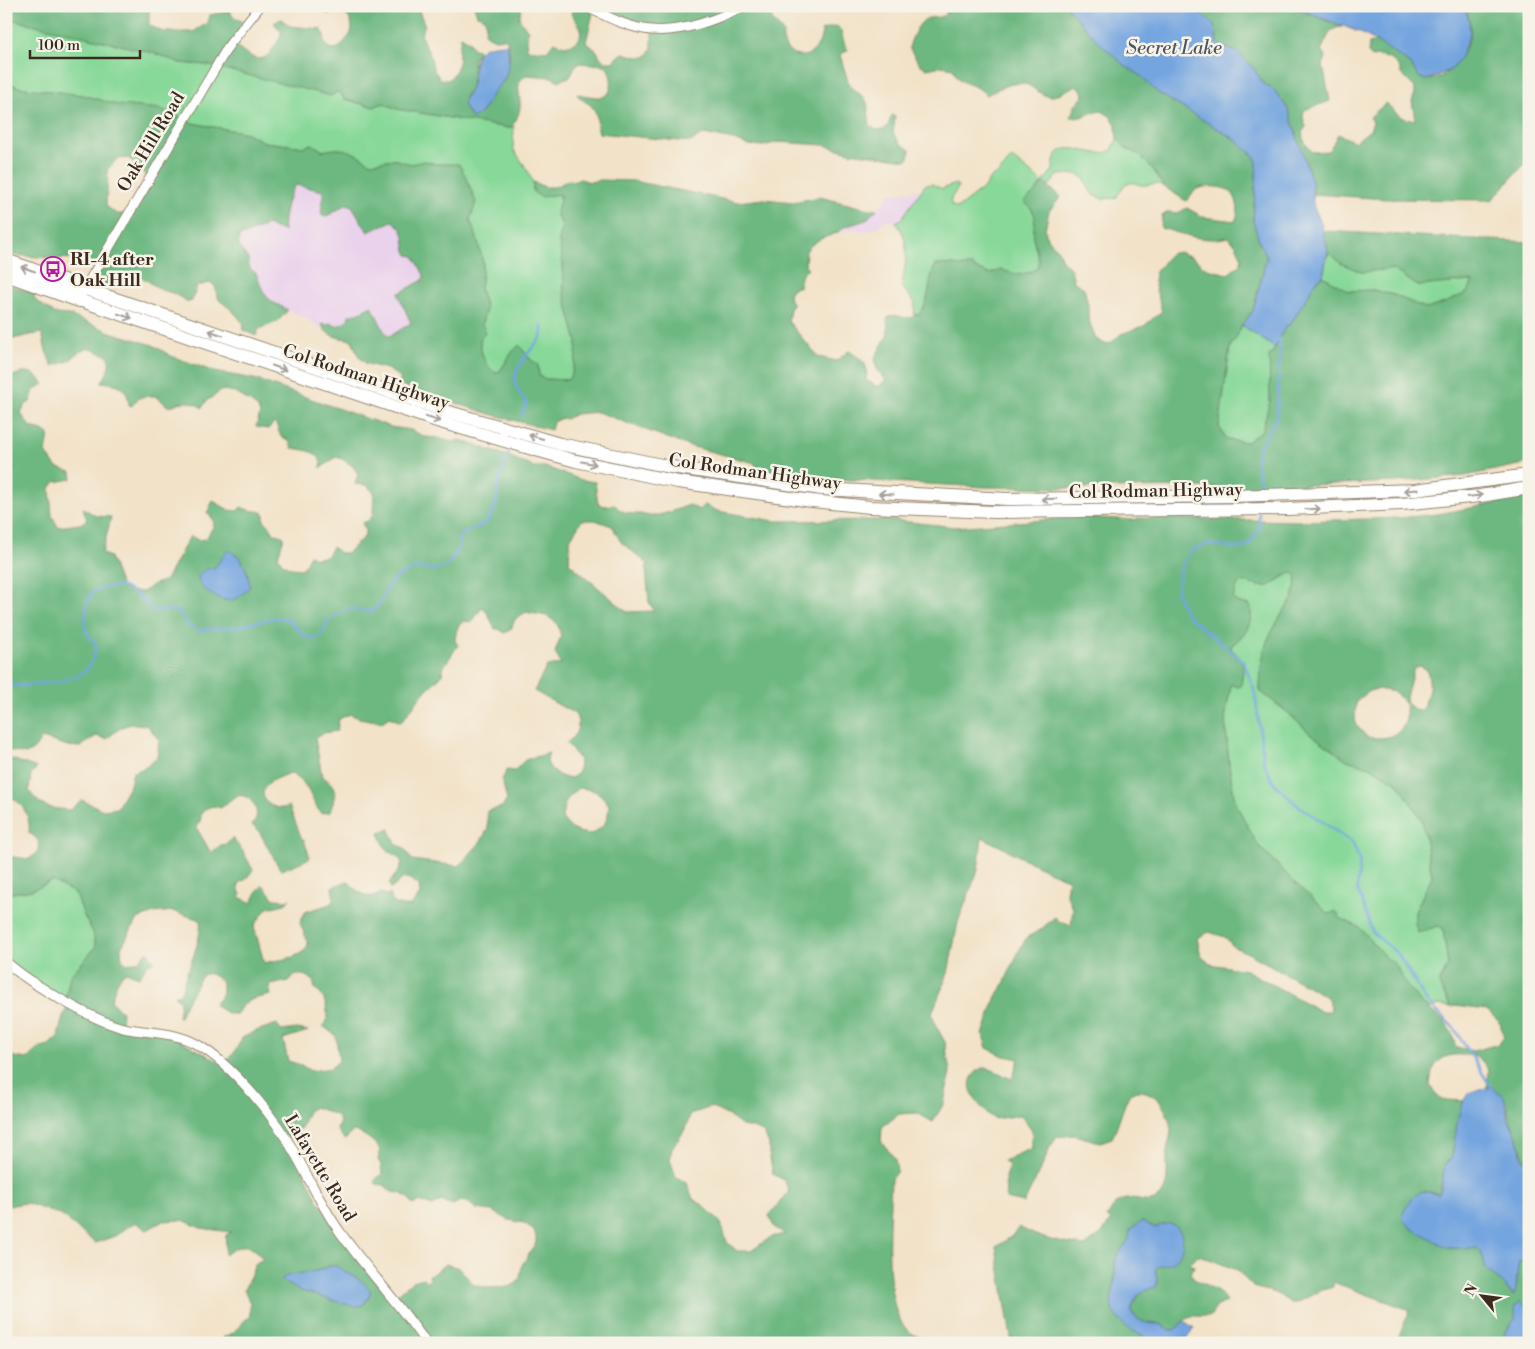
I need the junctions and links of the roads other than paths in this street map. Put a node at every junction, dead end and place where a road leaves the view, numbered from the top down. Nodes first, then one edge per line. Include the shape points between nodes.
1 (260, 6) edge
2 (585, 6) edge
3 (745, 6) edge
4 (6, 261) edge
5 (6, 274) edge
6 (81, 294) junction
7 (1529, 475) edge
8 (1529, 488) edge
9 (6, 962) edge
10 (426, 1343) edge

1 - 6 street, Oak Hill Road via 229,45
2 - 3 street via 620,22 652,30 710,21
6 -> 4 highway, Col Rodman Highway
5 - 6 highway, Col Rodman Highway
7 -> 6 highway, Col Rodman Highway via 1415,490 1260,496 973,498 822,489 671,467 560,444 449,412
6 -> 8 highway, Col Rodman Highway via 492,438 678,482 812,501 1004,512 1324,508 1402,504
9 - 10 street, Lafayette Road via 101,1021 185,1038 222,1063 285,1136 339,1232

